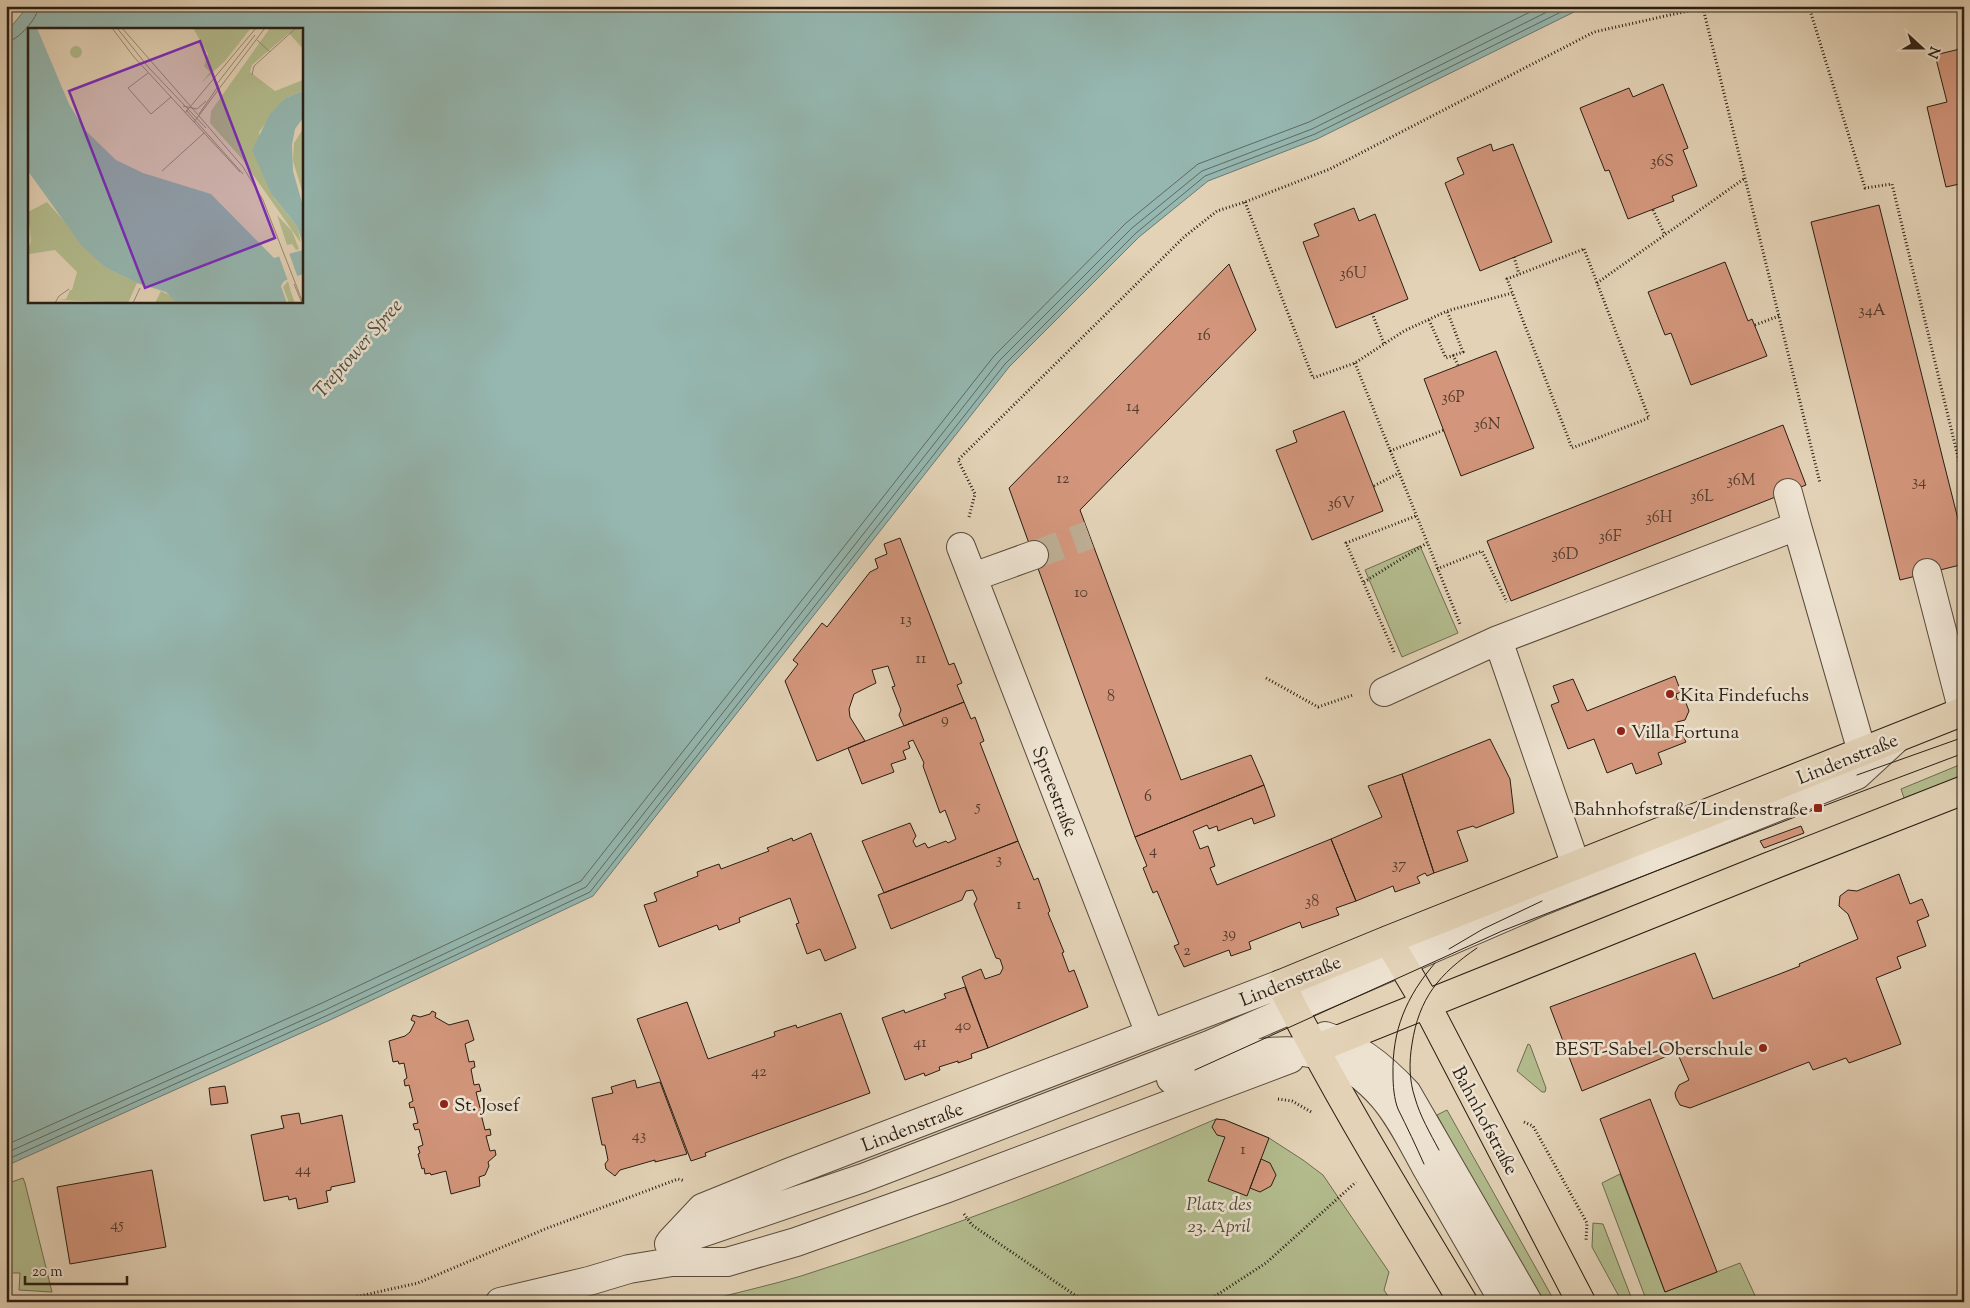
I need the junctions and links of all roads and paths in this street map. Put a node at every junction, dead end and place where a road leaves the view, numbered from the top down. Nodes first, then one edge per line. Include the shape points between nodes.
1 (1710, 6) edge
2 (1808, 6) edge
3 (1703, 8) junction
4 (1745, 178) junction
5 (1245, 202) junction
6 (1653, 210) dead end
7 (1665, 235) junction
8 (1514, 257) dead end
9 (1519, 274) junction
10 (1597, 283) junction
11 (1512, 292) junction
12 (1447, 311) junction
13 (1372, 313) dead end
14 (1779, 316) junction
15 (1428, 320) junction
16 (1755, 325) dead end
17 (1384, 344) junction
18 (1453, 355) junction
19 (1355, 363) junction
20 (1458, 366) dead end
21 (1444, 430) dead end
22 (1390, 450) junction
23 (1399, 473) junction
24 (1964, 482) edge
25 (1374, 486) dead end
26 (1821, 488) dead end
27 (1788, 492) dead end
28 (1416, 516) junction
29 (1797, 526) junction
30 (1427, 543) junction
31 (961, 547) joint
32 (1034, 555) tunnel mouth
33 (1437, 569) junction
34 (1927, 573) dead end
35 (973, 577) junction
36 (1364, 582) junction
37 (1510, 636) junction
38 (1470, 652) junction
39 (1396, 658) dead end
40 (1266, 678) dead end
41 (1384, 692) joint
42 (1963, 711) edge
43 (1896, 738) junction
44 (1862, 752) junction
45 (1964, 790) edge
46 (1576, 866) junction
47 (1394, 951) junction
48 (1282, 984) junction
49 (1426, 1004) junction
50 (1150, 1034) junction
51 (1312, 1039) junction
52 (1273, 1098) dead end
53 (1317, 1118) dead end
54 (1518, 1119) dead end
55 (1347, 1190) dead end
56 (965, 1215) dead end
57 (1586, 1246) dead end
58 (670, 1253) junction
59 (6, 1281) edge
60 (10, 1299) dead end
61 (500, 1302) edge
62 (1085, 1302) edge
63 (1206, 1302) edge
64 (1463, 1302) edge
65 (1504, 1302) edge
66 (1528, 1302) edge
67 (1581, 1302) edge

1 - 3 path
2 - 24 path via 1864,188 1892,184
3 - 4 path
3 - 5 path via 1594,32 1330,169
4 - 7 path
4 - 14 path
5 - 19 path via 1313,378
5 - 31 path via 1217,211 1184,236 958,460 975,494
6 - 7 path
7 - 10 path
8 - 9 path
9 - 10 path via 1584,249
9 - 11 path via 1507,279
10 - 11 path via 1649,418 1572,448
11 - 12 path
12 - 15 path
12 - 18 path via 1463,352
13 - 17 path
14 - 16 path
14 - 26 path
15 - 17 path
15 - 18 path via 1446,358
17 - 19 path
18 - 20 path
19 - 22 path
21 - 22 path
22 - 23 path
23 - 25 path
23 - 28 path
27 - 29 street
28 - 30 path
28 - 36 path via 1346,543
29 - 37 street
29 - 44 street
30 - 33 path
30 - 36 path
31 - 35 street, Spreestraße
32 - 35 street
33 - 37 path via 1482,551
33 - 38 path
34 - 42 street
35 - 50 street, Spreestraße
36 - 39 path
37 - 38 street
37 - 46 street
38 - 41 street
40 - 41 path via 1318,707 1374,688
42 - 43 main road, Lindenstraße
43 - 44 main road, Lindenstraße
43 - 47 street via 1857,775 1542,901
44 - 46 main road, Lindenstraße
45 - 49 main road
46 - 47 main road, Lindenstraße
47 - 48 main road, Lindenstraße
47 - 49 main road, Bahnhofstraße
47 - 51 street
48 - 50 street, Lindenstraße
48 - 51 main road
49 - 51 main road
49 - 67 main road, Bahnhofstraße
50 - 58 street, Lindenstraße via 702,1208
51 - 58 street via 1209,1045
51 - 58 street via 946,1190 796,1242 727,1262
51 - 64 main road via 1358,1126
51 - 65 street via 1382,1095 1395,1112
51 - 66 street via 1367,1057 1407,1093
52 - 53 path via 1292,1101
54 - 57 path via 1533,1126 1587,1223
55 - 63 path via 1266,1263
56 - 62 path via 972,1225
58 - 61 street via 589,1281
59 - 60 path via 11,1281

